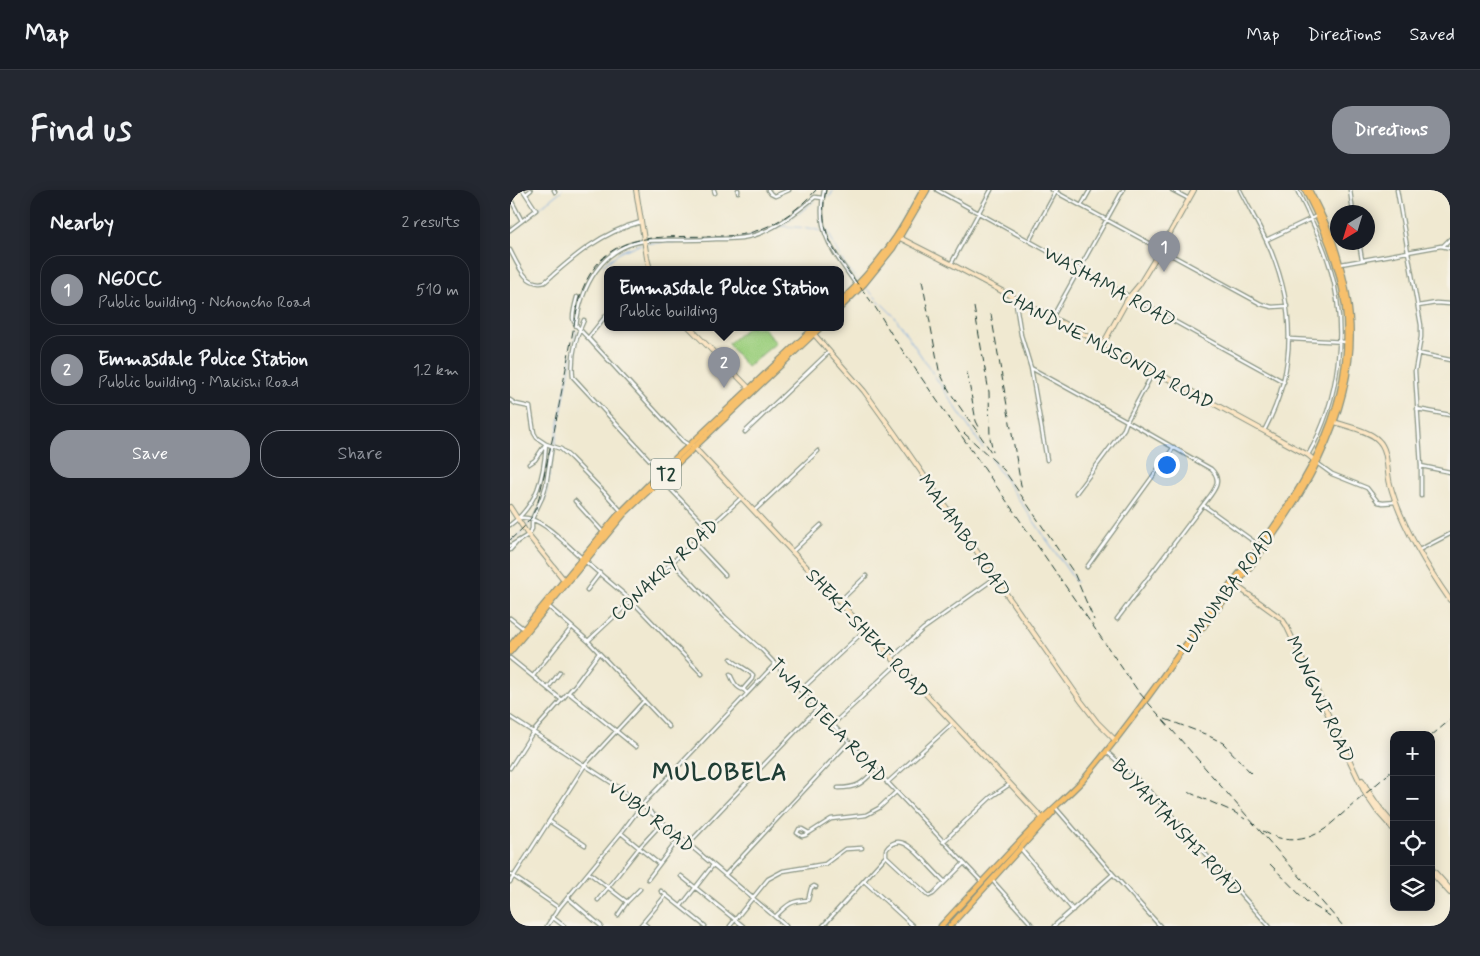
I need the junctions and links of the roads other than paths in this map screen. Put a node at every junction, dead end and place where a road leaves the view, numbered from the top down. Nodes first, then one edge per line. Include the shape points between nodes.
1 (523, 190) edge
2 (531, 190) edge
3 (636, 190) edge
4 (768, 190) edge
5 (789, 190) edge
6 (824, 190) edge
7 (923, 190) edge
8 (927, 190) edge
9 (937, 190) edge
10 (991, 190) edge
11 (1052, 190) edge
12 (1090, 190) edge
13 (1123, 190) edge
14 (1172, 190) edge
15 (1194, 190) edge
16 (1240, 190) edge
17 (1297, 190) edge
18 (1305, 190) edge
19 (1309, 190) edge
20 (1350, 190) edge
21 (1397, 190) edge
22 (1057, 191) edge
23 (526, 194) junction
24 (822, 198) junction
25 (1188, 199) junction
26 (511, 200) edge
27 (1352, 205) edge
28 (1081, 206) junction
29 (978, 213) junction
30 (1318, 216) junction
31 (1311, 218) junction
32 (1106, 220) junction
33 (522, 221) junction
34 (640, 222) junction
35 (511, 228) edge
36 (898, 237) junction
37 (1450, 238) edge
38 (1266, 240) junction
39 (644, 241) junction
40 (1029, 241) junction
41 (1441, 246) junction
42 (1450, 248) edge
43 (1161, 249) junction
44 (510, 250) edge
45 (1360, 250) edge
46 (1409, 252) junction
47 (1362, 260) junction
48 (951, 264) junction
49 (1338, 264) junction
50 (649, 266) edge
51 (841, 266) edge
52 (1079, 269) junction
53 (844, 270) edge
54 (856, 286) junction
55 (578, 297) dead end
56 (1130, 297) junction
57 (844, 298) edge
58 (1015, 298) junction
59 (844, 304) edge
60 (1450, 304) edge
61 (1287, 306) junction
62 (1418, 306) junction
63 (604, 318) edge
64 (1052, 318) junction
65 (584, 320) dead end
66 (576, 326) junction
67 (580, 329) junction
68 (692, 331) edge
69 (812, 332) joint
70 (588, 338) junction
71 (1290, 339) junction
72 (1339, 341) junction
73 (1346, 342) junction
74 (1103, 344) junction
75 (829, 352) junction
76 (1417, 353) junction
77 (1450, 360) edge
78 (1031, 368) junction
79 (1154, 371) junction
80 (1284, 382) junction
81 (751, 390) junction
82 (510, 400) edge
83 (1417, 409) junction
84 (1450, 415) edge
85 (1325, 419) junction
86 (1127, 421) junction
87 (1334, 422) junction
88 (1264, 431) junction
89 (745, 432) dead end
90 (546, 444) junction
91 (552, 446) junction
92 (693, 446) junction
93 (1174, 447) junction
94 (818, 451) dead end
95 (1308, 455) junction
96 (1047, 460) dead end
97 (1315, 462) junction
98 (529, 464) dead end
99 (1421, 466) junction
100 (662, 472) junction
101 (1450, 472) edge
102 (661, 478) junction
103 (1076, 493) dead end
104 (1421, 496) dead end
105 (741, 498) junction
106 (575, 501) dead end
107 (1396, 502) junction
108 (1203, 505) junction
109 (510, 507) edge
110 (754, 511) junction
111 (623, 513) junction
112 (518, 519) junction
113 (532, 519) junction
114 (510, 525) edge
115 (821, 525) dead end
116 (708, 528) junction
117 (604, 532) junction
118 (1450, 534) edge
119 (528, 535) junction
120 (519, 540) junction
121 (694, 542) junction
122 (510, 546) edge
123 (1260, 546) junction
124 (510, 550) edge
125 (1419, 550) junction
126 (792, 552) junction
127 (583, 560) junction
128 (672, 562) junction
129 (1087, 567) dead end
130 (600, 573) junction
131 (725, 575) dead end
132 (866, 576) dead end
133 (995, 578) junction
134 (565, 581) junction
135 (1234, 583) junction
136 (587, 590) dead end
137 (632, 600) junction
138 (1450, 600) edge
139 (839, 602) junction
140 (548, 606) junction
141 (510, 618) edge
142 (1117, 620) dead end
143 (572, 627) junction
144 (524, 629) junction
145 (865, 630) junction
146 (588, 641) junction
147 (510, 646) edge
148 (510, 652) edge
149 (599, 653) junction
150 (510, 658) edge
151 (892, 658) junction
152 (731, 659) dead end
153 (775, 664) junction
154 (897, 664) junction
155 (560, 672) dead end
156 (702, 674) dead end
157 (730, 674) dead end
158 (533, 676) junction
159 (548, 688) junction
160 (801, 690) junction
161 (745, 691) junction
162 (569, 693) junction
163 (562, 700) junction
164 (644, 701) junction
165 (818, 708) junction
166 (510, 717) edge
167 (953, 723) junction
168 (833, 724) junction
169 (669, 727) dead end
170 (616, 731) junction
171 (534, 732) junction
172 (1116, 740) junction
173 (849, 742) junction
174 (636, 748) dead end
175 (1107, 752) junction
176 (585, 766) junction
177 (510, 768) edge
178 (875, 770) junction
179 (887, 783) junction
180 (1010, 784) junction
181 (838, 788) dead end
182 (896, 792) junction
183 (642, 805) junction
184 (1056, 808) junction
185 (1043, 820) junction
186 (550, 821) junction
187 (1390, 821) edge
188 (663, 822) junction
189 (1390, 826) edge
190 (622, 833) junction
191 (809, 833) dead end
192 (680, 837) junction
193 (943, 842) junction
194 (688, 844) junction
195 (586, 845) dead end
196 (639, 848) junction
197 (862, 848) dead end
198 (1020, 848) junction
199 (886, 856) junction
200 (659, 864) junction
201 (964, 864) junction
202 (713, 865) junction
203 (589, 872) junction
204 (1435, 873) edge
205 (510, 874) edge
206 (1113, 874) junction
207 (724, 875) junction
208 (681, 876) dead end
209 (1435, 876) edge
210 (514, 877) junction
211 (648, 879) dead end
212 (992, 879) junction
213 (864, 880) junction
214 (510, 882) edge
215 (945, 882) junction
216 (982, 882) junction
217 (816, 887) dead end
218 (608, 888) junction
219 (695, 888) junction
220 (640, 889) dead end
221 (661, 891) dead end
222 (1450, 891) edge
223 (666, 895) junction
224 (568, 898) junction
225 (752, 898) junction
226 (598, 900) dead end
227 (627, 902) junction
228 (681, 906) junction
229 (559, 908) junction
230 (1073, 910) junction
231 (618, 915) dead end
232 (552, 916) junction
233 (776, 917) junction
234 (735, 920) junction
235 (643, 923) junction
236 (547, 926) edge
237 (564, 926) edge
238 (601, 926) edge
239 (640, 926) edge
240 (647, 926) edge
241 (705, 926) edge
242 (730, 926) edge
243 (743, 926) edge
244 (786, 926) edge
245 (823, 926) edge
246 (913, 926) edge
247 (941, 926) edge
248 (950, 926) edge
249 (1032, 926) edge
250 (1054, 926) edge
251 (1160, 926) edge
252 (1269, 926) edge

1 - 23 street
2 - 23 street
3 - 34 street
4 - 5 street via 772,196
6 - 24 street
7 - 36 main road
8 - 36 main road
9 - 29 street, WASHAMA ROAD
10 - 29 street
11 - 22 street
12 - 28 street
13 - 32 street
14 - 25 street
15 - 25 street
16 - 38 street
17 - 31 street
18 - 30 main road, LUMUMBA ROAD
19 - 49 main road, LUMUMBA ROAD via 1330,232
20 - 27 street
21 - 46 street
22 - 28 street
22 - 40 street
23 - 33 street via 536,210
24 - 39 street via 815,197 790,217 747,237
24 - 51 street via 826,236
25 - 43 street
26 - 33 street
28 - 32 street
29 - 40 street, WASHAMA ROAD
29 - 48 street
30 - 31 street
30 - 49 main road, LUMUMBA ROAD
31 - 38 street
31 - 72 street via 1333,277
32 - 43 street
32 - 52 street
33 - 35 street
34 - 39 street
34 - 44 street via 601,238 541,283 535,283 524,274
36 - 48 street, CHANDWE MUSONDA ROAD
36 - 54 main road
36 - 59 main road via 870,277
37 - 41 street
38 - 61 street via 1279,272
39 - 50 street
39 - 66 street via 617,251 600,264 583,294
40 - 52 street, WASHAMA ROAD
41 - 42 street
41 - 46 street
43 - 56 street
43 - 61 street via 1260,304
45 - 47 street
46 - 47 street
46 - 62 street
47 - 49 street
48 - 58 street, CHANDWE MUSONDA ROAD
49 - 73 main road, LUMUMBA ROAD
49 - 87 main road, LUMUMBA ROAD via 1347,292 1350,352 1344,394
52 - 56 street, WASHAMA ROAD
52 - 64 street
53 - 54 street
54 - 57 main road
55 - 66 street via 573,315
56 - 74 street
56 - 80 street, WASHAMA ROAD
58 - 64 street, CHANDWE MUSONDA ROAD
58 - 78 street
60 - 62 street
61 - 71 street
62 - 76 street via 1421,332
63 - 70 street
64 - 74 street, CHANDWE MUSONDA ROAD
65 - 67 street
66 - 67 street
67 - 70 street
67 - 100 street via 572,365 573,377
68 - 81 street
69 - 75 street, MALAMBO ROAD
69 - 81 main road, T2
70 - 92 street via 683,441
71 - 72 street
71 - 80 street
72 - 73 street
72 - 85 street via 1336,376
73 - 87 main road, LUMUMBA ROAD
74 - 79 street, CHANDWE MUSONDA ROAD
75 - 89 street
75 - 133 street, MALAMBO ROAD via 864,391
76 - 77 street
76 - 83 street
78 - 86 street
78 - 96 street
79 - 86 street
79 - 88 street, CHANDWE MUSONDA ROAD
80 - 88 street
81 - 92 main road, T2
82 - 90 street via 530,407 535,435
83 - 84 street
83 - 99 street
85 - 87 street
85 - 95 street
86 - 93 street
86 - 103 street via 1127,426
87 - 97 main road, LUMUMBA ROAD
87 - 107 street via 1378,439 1385,453
88 - 95 street, CHANDWE MUSONDA ROAD
90 - 91 street
90 - 98 street
90 - 112 street via 538,490
91 - 111 street via 571,458
91 - 113 street via 546,485
92 - 100 main road, T2
92 - 102 main road, T2
92 - 105 street, SHEKI-SHEKI ROAD
93 - 108 street via 1216,475 1215,488
93 - 129 street
94 - 110 street
95 - 97 street, CHANDWE MUSONDA ROAD
97 - 107 street via 1332,474 1367,488 1378,502
97 - 123 main road, LUMUMBA ROAD
97 - 135 main road, LUMUMBA ROAD via 1276,529
99 - 101 street
99 - 104 street
100 - 111 main road, T2
102 - 111 main road, T2
102 - 116 street
105 - 110 street, SHEKI-SHEKI ROAD
105 - 116 street, CONAKRY ROAD
106 - 117 street
107 - 125 street
108 - 123 street
108 - 142 street
109 - 112 street
110 - 126 street, SHEKI-SHEKI ROAD
111 - 117 main road, T2
111 - 127 main road, T2
112 - 113 street
112 - 114 street
112 - 119 street
113 - 119 street
113 - 127 street via 544,525
115 - 126 street
116 - 121 street, CONAKRY ROAD
117 - 127 main road, T2
118 - 125 street
119 - 120 street
119 - 134 street
120 - 122 street
120 - 124 street
121 - 128 street, CONAKRY ROAD
121 - 131 street
123 - 135 main road, LUMUMBA ROAD
125 - 138 street
126 - 139 street, SHEKI-SHEKI ROAD
127 - 130 street
127 - 134 main road, T2
128 - 137 street, CONAKRY ROAD
128 - 153 street, TWATOTELA ROAD
130 - 136 street
130 - 137 street
132 - 139 street
133 - 151 street via 923,629
133 - 172 street, MALAMBO ROAD via 1089,712
134 - 140 main road, T2
134 - 144 main road, T2
135 - 172 main road, LUMUMBA ROAD
135 - 187 street, MUNGWI ROAD via 1288,623 1368,792
135 - 189 street, MUNGWI ROAD via 1286,625 1366,793
137 - 146 street, CONAKRY ROAD
137 - 156 street
139 - 145 street, SHEKI-SHEKI ROAD
140 - 143 street
140 - 148 main road, T2
141 - 144 street
143 - 146 street
143 - 158 street
144 - 147 main road, T2
145 - 151 street, SHEKI-SHEKI ROAD
145 - 160 street
146 - 149 street
149 - 162 street
149 - 164 street
150 - 158 street
151 - 154 street, SHEKI-SHEKI ROAD
152 - 161 street via 753,675
153 - 160 street, TWATOTELA ROAD
153 - 161 street
154 - 167 street, SHEKI-SHEKI ROAD
154 - 168 street
155 - 159 street
157 - 161 street via 738,688
158 - 159 street
159 - 163 street
160 - 165 street, TWATOTELA ROAD
161 - 183 street
162 - 163 street
162 - 170 street
163 - 171 street
164 - 169 street
164 - 170 street
165 - 168 street, TWATOTELA ROAD
165 - 194 street
166 - 171 street, VUBU ROAD
167 - 179 street
167 - 180 street, SHEKI-SHEKI ROAD
168 - 173 street, TWATOTELA ROAD
170 - 174 street
170 - 176 street
171 - 176 street, VUBU ROAD
171 - 177 street
172 - 175 main road, LUMUMBA ROAD
173 - 178 street, TWATOTELA ROAD
173 - 207 street
175 - 184 main road, LUMUMBA ROAD
175 - 252 street, BUYANTANSHI ROAD via 1156,798
176 - 183 street, VUBU ROAD
176 - 186 street
178 - 179 street, TWATOTELA ROAD
178 - 181 street via 858,786
179 - 182 street, TWATOTELA ROAD
180 - 185 street, SHEKI-SHEKI ROAD
180 - 193 street via 991,797
182 - 191 street via 866,815 831,819
182 - 193 street, TWATOTELA ROAD
183 - 188 street, VUBU ROAD
183 - 190 street
184 - 185 main road, LUMUMBA ROAD
184 - 206 street
185 - 198 main road, LUMUMBA ROAD
185 - 216 main road, LUMUMBA ROAD
186 - 195 street
186 - 210 street
188 - 192 street, VUBU ROAD
188 - 196 street
190 - 196 street
190 - 203 street
192 - 194 street, VUBU ROAD
192 - 200 street
193 - 201 street, TWATOTELA ROAD
194 - 202 street, VUBU ROAD
196 - 200 street
196 - 218 street
197 - 225 street via 845,849 825,864 783,871 768,879
198 - 212 main road, LUMUMBA ROAD
198 - 230 street
199 - 213 street
199 - 215 street via 929,896
199 - 215 street via 886,850 893,843 908,845
200 - 211 street
201 - 215 street
201 - 216 street, TWATOTELA ROAD
202 - 207 street, VUBU ROAD
202 - 219 street
203 - 218 street
203 - 224 street
204 - 222 street
205 - 210 street
206 - 230 street
206 - 251 street
207 - 225 street, VUBU ROAD
208 - 219 street
209 - 222 street
210 - 214 street
210 - 229 street
212 - 248 main road, LUMUMBA ROAD
212 - 249 street
213 - 245 street
213 - 246 street
216 - 247 main road, LUMUMBA ROAD
217 - 233 street via 811,888 808,900 794,901
218 - 226 street
218 - 227 street
219 - 228 street
219 - 234 street
220 - 227 street
221 - 223 street
223 - 228 street
223 - 235 street
224 - 229 street
224 - 238 street
225 - 233 street, VUBU ROAD
225 - 234 street
227 - 231 street
228 - 241 street
229 - 232 street
230 - 250 street
232 - 236 street
232 - 237 street
233 - 244 street, VUBU ROAD
234 - 242 street
234 - 243 street
235 - 239 street
235 - 240 street

